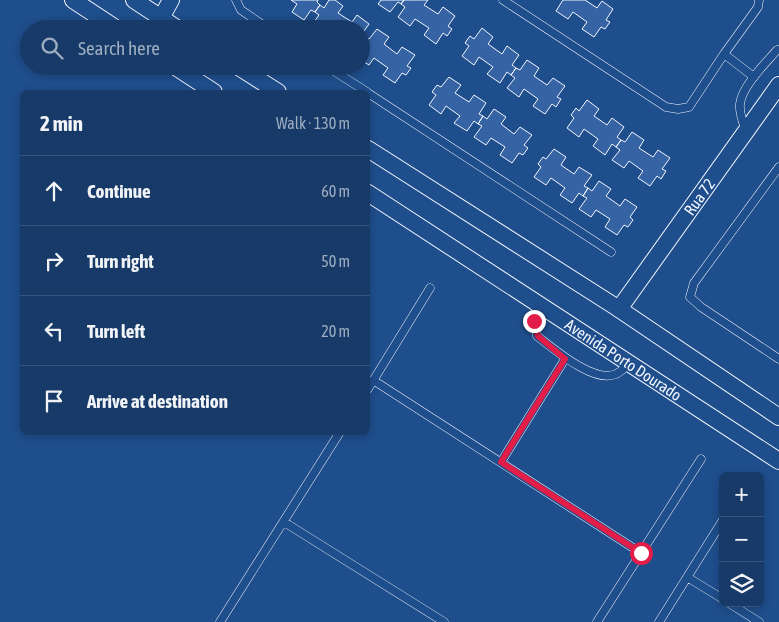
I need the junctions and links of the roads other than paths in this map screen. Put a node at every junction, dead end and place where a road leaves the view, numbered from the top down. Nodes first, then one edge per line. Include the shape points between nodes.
1 (73, 0) edge
2 (134, 0) edge
3 (171, 0) edge
4 (236, 0) edge
5 (503, 0) edge
6 (759, 0) edge
7 (161, 18) junction
8 (103, 20) edge
9 (164, 20) edge
10 (256, 20) edge
11 (779, 50) edge
12 (724, 54) junction
13 (188, 75) edge
14 (251, 75) edge
15 (340, 75) edge
16 (754, 77) junction
17 (779, 86) edge
18 (211, 90) edge
19 (275, 90) edge
20 (362, 90) edge
21 (370, 95) edge
22 (746, 132) junction
23 (370, 150) edge
24 (779, 167) edge
25 (776, 178) edge
26 (370, 194) edge
27 (611, 252) dead end
28 (430, 288) dead end
29 (537, 304) junction
30 (619, 309) junction
31 (565, 359) junction
32 (779, 359) edge
33 (629, 364) junction
34 (373, 380) junction
35 (370, 385) edge
36 (779, 417) edge
37 (338, 435) edge
38 (701, 459) dead end
39 (779, 461) edge
40 (501, 462) junction
41 (284, 522) junction
42 (719, 527) edge
43 (641, 553) junction
44 (688, 577) junction
45 (719, 596) edge
46 (735, 607) edge
47 (220, 622) edge
48 (444, 622) edge
49 (596, 622) edge
50 (659, 622) edge
51 (759, 622) edge

1 - 8 street
2 - 7 street
3 - 7 street
4 - 10 lane via 241,10
5 - 12 lane via 666,107 688,107
6 - 12 lane via 758,7
7 - 9 street
11 - 16 lane
12 - 16 lane
13 - 18 street
14 - 19 street
15 - 20 lane
16 - 22 lane via 740,104
17 - 22 street, Rua 72
21 - 27 lane
22 - 30 street, Rua 72
23 - 30 street
24 - 25 lane
25 - 32 lane via 694,283 690,297
26 - 29 street, Avenida Porto Dourado
28 - 34 lane
29 - 31 lane via 534,321 538,336
29 - 33 street, Avenida Porto Dourado
30 - 36 street
31 - 33 lane via 580,368 607,375 616,374
31 - 40 lane
33 - 39 street, Avenida Porto Dourado
34 - 35 lane
34 - 40 lane
37 - 41 lane
38 - 43 lane
40 - 43 lane
41 - 47 lane
41 - 48 lane
42 - 44 lane
43 - 49 lane
44 - 45 lane
44 - 50 lane
46 - 51 lane

